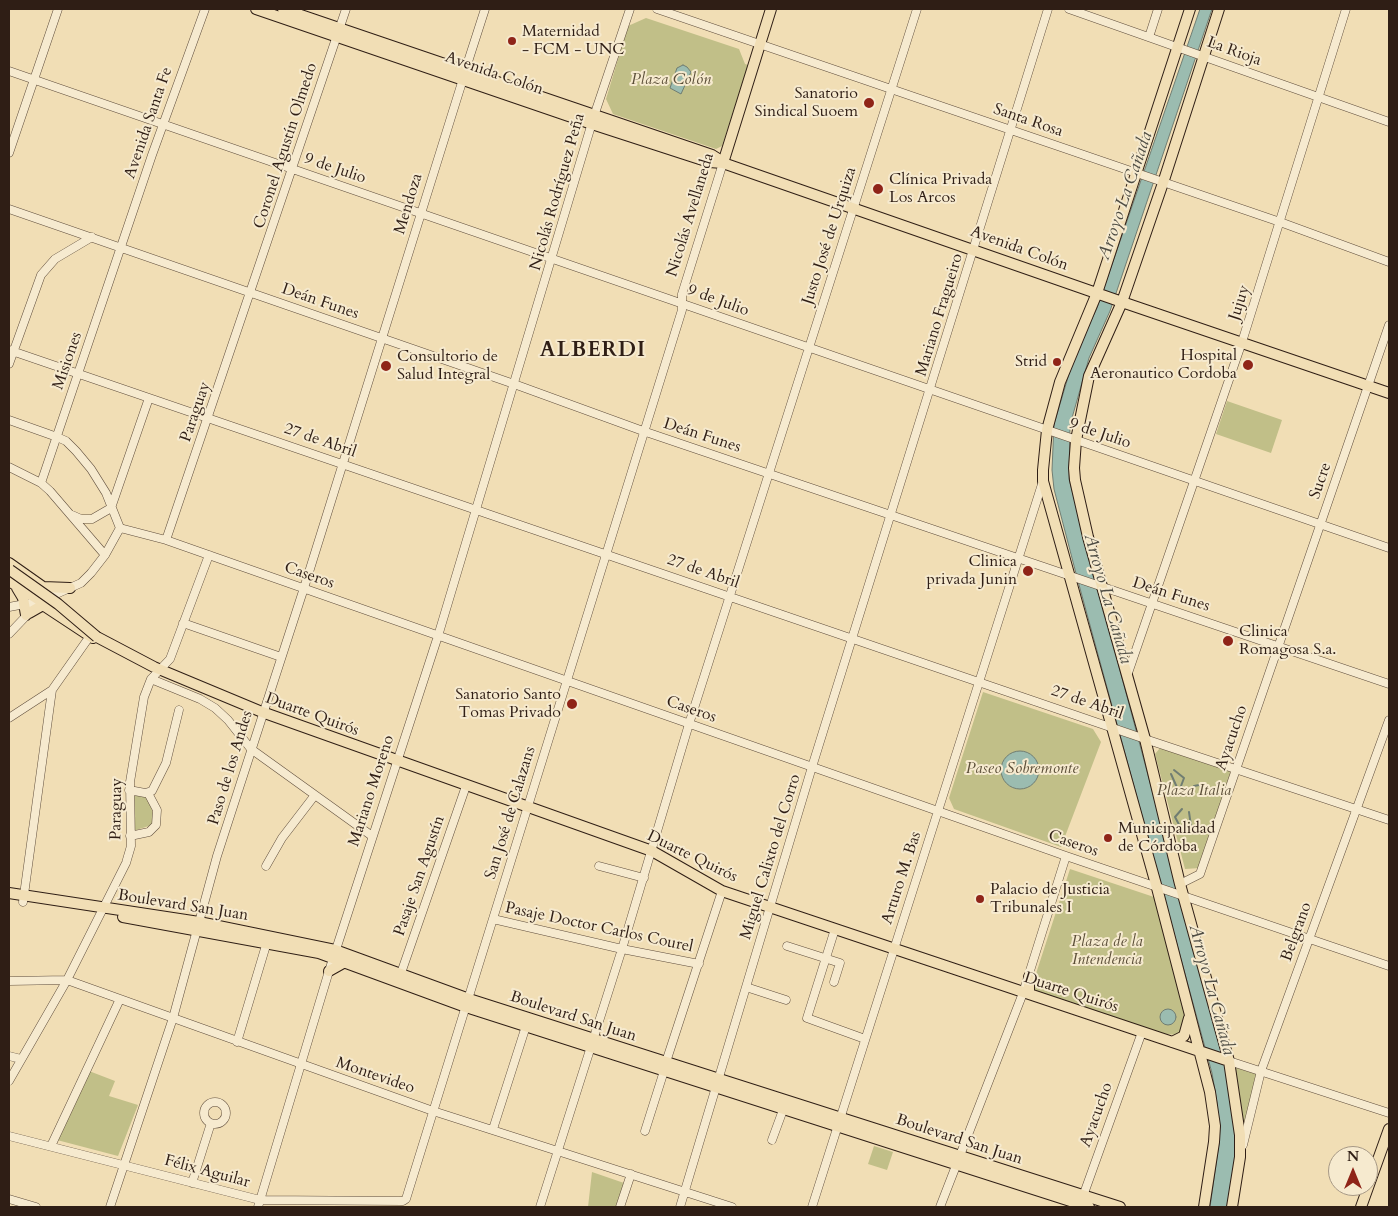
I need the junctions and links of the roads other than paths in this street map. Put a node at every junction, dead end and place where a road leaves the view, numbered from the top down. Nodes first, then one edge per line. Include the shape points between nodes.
1 (58, 9) edge
2 (205, 9) edge
3 (256, 9) edge
4 (283, 9) edge
5 (346, 9) edge
6 (485, 9) edge
7 (630, 9) edge
8 (656, 9) edge
9 (771, 9) edge
10 (917, 9) edge
11 (1048, 9) edge
12 (1069, 9) edge
13 (1158, 9) edge
14 (1190, 9) edge
15 (1219, 9) edge
16 (1346, 9) edge
17 (338, 31) junction
18 (1150, 37) junction
19 (760, 46) junction
20 (1179, 47) junction
21 (1204, 55) junction
22 (9, 71) edge
23 (464, 75) junction
24 (33, 80) junction
25 (891, 88) junction
26 (1317, 96) junction
27 (593, 120) junction
28 (1389, 122) edge
29 (163, 124) junction
30 (1011, 130) junction
31 (9, 152) edge
32 (723, 163) junction
33 (294, 170) junction
34 (1137, 175) junction
35 (1164, 183) junction
36 (853, 207) junction
37 (9, 208) edge
38 (420, 213) junction
39 (1280, 222) junction
40 (92, 237) junction
41 (122, 248) junction
42 (974, 249) junction
43 (553, 259) junction
44 (1389, 262) edge
45 (251, 292) junction
46 (1097, 293) junction
47 (680, 302) junction
48 (1122, 302) junction
49 (1389, 325) edge
50 (382, 338) junction
51 (1242, 342) junction
52 (809, 347) junction
53 (11, 351) edge
54 (9, 364) edge
55 (78, 374) junction
56 (514, 384) junction
57 (1368, 385) junction
58 (931, 390) junction
59 (1389, 393) edge
60 (150, 398) junction
61 (209, 418) junction
62 (9, 420) edge
63 (1047, 430) junction
64 (643, 431) junction
65 (56, 437) junction
66 (1076, 440) junction
67 (343, 464) junction
68 (9, 467) edge
69 (769, 472) junction
70 (1043, 481) junction
71 (1195, 481) junction
72 (41, 483) junction
73 (111, 508) junction
74 (477, 510) junction
75 (70, 514) junction
76 (892, 515) junction
77 (1320, 525) junction
78 (120, 528) junction
79 (166, 540) junction
80 (1389, 548) edge
81 (106, 555) junction
82 (210, 555) junction
83 (605, 555) junction
84 (1018, 558) junction
85 (9, 567) edge
86 (1070, 576) junction
87 (34, 581) junction
88 (12, 583) edge
89 (1102, 587) junction
90 (70, 588) junction
91 (304, 588) junction
92 (731, 596) junction
93 (58, 598) junction
94 (42, 603) junction
95 (1154, 603) junction
96 (9, 607) edge
97 (27, 611) junction
98 (183, 623) junction
99 (9, 634) edge
100 (438, 636) junction
101 (94, 637) junction
102 (854, 638) junction
103 (1278, 646) junction
104 (121, 650) junction
105 (282, 656) junction
106 (161, 670) junction
107 (1127, 678) junction
108 (151, 679) junction
109 (980, 681) junction
110 (565, 682) junction
111 (1389, 684) edge
112 (52, 690) junction
113 (179, 710) dead end
114 (262, 712) junction
115 (9, 718) edge
116 (1389, 720) edge
117 (689, 724) junction
118 (1113, 727) junction
119 (1145, 739) junction
120 (251, 749) junction
121 (396, 762) junction
122 (812, 767) junction
123 (1236, 768) junction
124 (466, 786) junction
125 (129, 790) junction
126 (148, 793) junction
127 (315, 796) junction
128 (528, 807) junction
129 (1357, 809) junction
130 (938, 812) junction
131 (1389, 820) edge
132 (130, 836) junction
133 (372, 836) junction
134 (652, 851) junction
135 (1066, 856) junction
136 (266, 866) dead end
137 (599, 866) dead end
138 (644, 878) junction
139 (1180, 884) junction
140 (1157, 888) junction
141 (722, 891) junction
142 (9, 893) edge
143 (1184, 897) junction
144 (23, 899) junction
145 (9, 900) edge
146 (771, 907) junction
147 (103, 911) junction
148 (492, 919) junction
149 (198, 926) junction
150 (834, 929) junction
151 (1309, 940) junction
152 (267, 942) junction
153 (787, 946) dead end
154 (622, 949) junction
155 (893, 950) junction
156 (334, 954) junction
157 (826, 959) junction
158 (345, 962) junction
159 (699, 964) junction
160 (1389, 966) edge
161 (329, 971) junction
162 (400, 976) junction
163 (1029, 977) joint
164 (67, 980) junction
165 (9, 981) edge
166 (834, 982) dead end
167 (746, 988) junction
168 (1026, 994) junction
169 (120, 999) junction
170 (786, 1000) dead end
171 (468, 1003) junction
172 (1189, 1012) junction
173 (173, 1018) junction
174 (526, 1026) junction
175 (1142, 1032) junction
176 (864, 1039) junction
177 (237, 1042) junction
178 (1172, 1042) junction
179 (592, 1043) junction
180 (1199, 1051) junction
181 (9, 1056) edge
182 (21, 1059) junction
183 (1229, 1061) junction
184 (301, 1065) junction
185 (665, 1067) junction
186 (1261, 1071) junction
187 (9, 1081) edge
188 (717, 1083) junction
189 (783, 1110) junction
190 (434, 1111) junction
191 (1389, 1113) edge
192 (211, 1123) dead end
193 (839, 1123) junction
194 (493, 1129) junction
195 (1389, 1129) edge
196 (645, 1130) dead end
197 (9, 1136) edge
198 (772, 1140) dead end
199 (51, 1146) junction
200 (558, 1150) junction
201 (1240, 1157) junction
202 (958, 1160) junction
203 (123, 1164) junction
204 (631, 1174) junction
205 (192, 1183) junction
206 (685, 1192) junction
207 (9, 1199) edge
208 (403, 1201) joint
209 (259, 1204) edge
210 (1083, 1204) edge
211 (36, 1207) edge
212 (110, 1207) edge
213 (540, 1207) edge
214 (620, 1207) edge
215 (680, 1207) edge
216 (732, 1207) edge
217 (812, 1207) edge
218 (940, 1207) edge
219 (1120, 1207) edge
220 (1204, 1207) edge
221 (1232, 1207) edge
222 (1361, 1207) edge

1 - 24 street
2 - 29 street, Avenida Santa Fe
3 - 17 main road, Avenida Colón
4 - 17 main road, Avenida Colón
5 - 17 street, Coronel Agustín Olmedo
6 - 23 street, Mendoza
7 - 27 street, Nicolás Rodríguez Peña
8 - 19 street, Santa Rosa
9 - 19 main road, Nicolás Avellaneda
10 - 25 street, Justo José de Urquiza
11 - 30 street, Mariano Fragueiro
12 - 18 street, La Rioja
13 - 18 street
14 - 20 main road
15 - 21 main road
16 - 26 street, Jujuy
17 - 23 main road, Avenida Colón
17 - 33 street, Coronel Agustín Olmedo
18 - 20 street, La Rioja
19 - 25 street, Santa Rosa
19 - 32 main road, Nicolás Avellaneda
20 - 21 street, La Rioja
20 - 34 main road
21 - 26 street, La Rioja
21 - 35 main road
22 - 24 street, 9 de Julio
23 - 27 main road, Avenida Colón
23 - 38 street, Mendoza
24 - 29 street, 9 de Julio
24 - 31 street
25 - 30 street, Santa Rosa
25 - 36 street, Justo José de Urquiza
26 - 28 street, La Rioja via 1381,116
26 - 39 street, Jujuy
27 - 32 main road, Avenida Colón via 712,155
27 - 43 street, Nicolás Rodríguez Peña
29 - 33 street, 9 de Julio
29 - 41 street, Avenida Santa Fe
30 - 34 street, Santa Rosa
30 - 42 street, Mariano Fragueiro
32 - 36 main road, Avenida Colón
32 - 47 street, Nicolás Avellaneda
33 - 38 street, 9 de Julio
33 - 45 street, Coronel Agustín Olmedo
34 - 35 street, Santa Rosa
34 - 46 main road
35 - 39 street, Santa Rosa
35 - 48 main road
36 - 42 main road, Avenida Colón
36 - 52 street, Justo José de Urquiza
37 - 40 street, Deán Funes
38 - 43 street, 9 de Julio
38 - 50 street, Mendoza
39 - 44 street, Santa Rosa
39 - 51 street, Jujuy
40 - 41 street, Deán Funes
40 - 53 street via 55,259 41,275
41 - 45 street, Deán Funes
41 - 55 street, Misiones
42 - 46 main road, Avenida Colón
42 - 58 street, Mariano Fragueiro
43 - 47 street, 9 de Julio
43 - 56 street, Nicolás Rodríguez Peña
45 - 50 street, Deán Funes
45 - 61 street, Paraguay
46 - 48 main road, Avenida Colón
46 - 63 main road via 1064,370
47 - 52 street, 9 de Julio
47 - 64 street, Nicolás Avellaneda via 682,310
48 - 51 main road, Avenida Colón
48 - 66 main road via 1089,376
49 - 57 street, Sucre
50 - 56 street, Deán Funes
50 - 67 street, Paso de los Andes
51 - 57 main road, Avenida Colón
51 - 71 street, Jujuy
52 - 58 street, 9 de Julio
52 - 69 street, Justo José de Urquiza
53 - 54 street
53 - 55 street, 27 de Abril
55 - 60 street, 27 de Abril
55 - 65 street, Misiones
56 - 64 street, Deán Funes
56 - 74 street, Mariano Moreno
57 - 59 main road, Avenida Colón
57 - 77 street, Sucre
58 - 63 street, 9 de Julio
58 - 76 street, Mariano Fragueiro
60 - 61 street, 27 de Abril
60 - 73 street
61 - 67 street, 27 de Abril
61 - 79 street, Paraguay
62 - 65 street
63 - 66 street, 9 de Julio
63 - 70 main road
64 - 69 street, Deán Funes
64 - 83 street, San José de Calazans
65 - 72 street, Misiones
65 - 73 street via 66,441 91,469
66 - 71 street, 9 de Julio
66 - 89 main road via 1075,480
67 - 74 street, 27 de Abril
67 - 91 street, Paso de los Andes
68 - 72 street
69 - 76 street, Deán Funes
69 - 92 street, Justo José de Urquiza
70 - 84 street, Arturo M. Bas
70 - 86 main road
71 - 77 street, 9 de Julio
71 - 95 street, Jujuy
72 - 75 street
73 - 75 street via 92,519 80,519
73 - 78 street
74 - 83 street, 27 de Abril
74 - 100 street, Mariano Moreno
75 - 81 street
76 - 84 street, Deán Funes
76 - 102 street, Miguel Calixto del Corro
77 - 80 street, 9 de Julio
77 - 103 street, Sucre
78 - 79 street, Caseros
78 - 81 street
79 - 82 street, Caseros
81 - 90 street via 91,574
82 - 91 street, Caseros
82 - 98 street, Paraguay
83 - 92 street, 27 de Abril
83 - 110 street, San José de Calazans
84 - 86 street, Deán Funes
84 - 109 street, Arturo M. Bas
85 - 87 main road
85 - 101 main road, Duarte Quirós, bridge via 58,604
86 - 89 street, Deán Funes
86 - 118 main road
87 - 90 main road via 43,587
87 - 94 main road via 43,593
88 - 94 main road
88 - 97 main road via 22,594
89 - 95 street, Deán Funes
89 - 107 main road
90 - 93 street
91 - 100 street, Caseros
91 - 105 street, Paso de los Andes
92 - 102 street, 27 de Abril
92 - 117 street, Justo José de Urquiza
93 - 94 main road
93 - 104 main road
94 - 97 main road
94 - 101 main road
95 - 103 street, Deán Funes
95 - 107 street, Jujuy
96 - 97 street
97 - 99 street
98 - 105 street
98 - 106 street, Paraguay via 170,659
100 - 110 street, Caseros
100 - 121 street, Mariano Moreno
101 - 104 main road, Duarte Quirós
101 - 112 street
102 - 109 street, 27 de Abril
102 - 122 street, Miguel Calixto del Corro
103 - 111 street, Deán Funes
103 - 123 street, Ayacucho
104 - 106 main road, Duarte Quirós
105 - 114 street, Paso de los Andes
106 - 108 street, Paraguay
106 - 114 main road, Duarte Quirós
107 - 119 main road
108 - 120 street via 215,708
108 - 125 street, Paraguay via 143,703
109 - 118 street, 27 de Abril
109 - 130 street, Arturo M. Bas
110 - 117 street, Caseros
110 - 128 street, San José de Calazans
112 - 115 street
112 - 144 street
113 - 126 street via 166,763
114 - 120 street, Paso de los Andes
114 - 121 main road, Duarte Quirós
116 - 129 street, Belgrano
117 - 122 street, Caseros
117 - 134 street, Justo José de Urquiza
118 - 119 street, 27 de Abril
118 - 140 main road
119 - 123 street, 27 de Abril
119 - 139 main road
120 - 127 street
120 - 149 street, Paso de los Andes
121 - 124 main road, Duarte Quirós
121 - 133 street, Mariano Moreno
122 - 130 street, Caseros
122 - 146 street, Miguel Calixto del Corro
123 - 129 street, 27 de Abril
123 - 139 street, Ayacucho via 1200,874
124 - 128 main road, Duarte Quirós
124 - 162 street, Pasaje San Agustín
125 - 126 street
125 - 132 street, Paraguay
126 - 132 street via 157,810 156,825 149,832
127 - 133 street
127 - 136 street via 282,838
128 - 134 main road, Duarte Quirós
128 - 148 street, San José de Calazans
129 - 131 street, 27 de Abril
129 - 151 street, Belgrano
130 - 135 street, Caseros
130 - 155 street, Arturo M. Bas
132 - 147 street, Paraguay via 130,853
133 - 156 street, Mariano Moreno
134 - 138 street, Justo José de Urquiza
134 - 141 main road, Duarte Quirós
135 - 140 street, Caseros
135 - 163 street
137 - 138 street
138 - 154 street, Justo José de Urquiza
139 - 143 main road
140 - 143 street, Caseros
140 - 172 main road
141 - 146 main road, Duarte Quirós
141 - 159 street
142 - 144 main road, Boulevard San Juan
143 - 151 street, Caseros
143 - 183 main road
144 - 145 main road, Boulevard San Juan
144 - 147 main road, Boulevard San Juan
146 - 150 main road, Duarte Quirós
146 - 167 street, Miguel Calixto del Corro
147 - 149 main road, Boulevard San Juan
147 - 164 street, Paraguay
148 - 154 street, Pasaje Doctor Carlos Courel
148 - 171 street, San José de Calazans
149 - 152 main road, Boulevard San Juan
149 - 156 main road, Boulevard San Juan
149 - 173 street, Paso de los Andes
150 - 155 main road, Duarte Quirós
150 - 157 street
151 - 160 street, Caseros
151 - 186 street, Belgrano
152 - 156 main road, Boulevard San Juan
152 - 177 street
153 - 157 street
154 - 159 street, Pasaje Doctor Carlos Courel
154 - 179 street, Justo José de Urquiza
155 - 168 main road, Duarte Quirós
155 - 176 street, Arturo M. Bas
156 - 158 main road, Boulevard San Juan
156 - 161 street, Mariano Moreno
156 - 162 main road, Boulevard San Juan
157 - 166 street via 840,963
157 - 176 street via 807,1018
158 - 161 main road
158 - 171 main road, Boulevard San Juan
159 - 185 street
161 - 184 street, Mariano Moreno
162 - 171 main road, Boulevard San Juan
163 - 168 main road
164 - 165 street, Montevideo
164 - 169 street, Montevideo
164 - 182 street, Paraguay
167 - 170 street
167 - 188 street, Miguel Calixto del Corro
168 - 175 main road, Duarte Quirós
168 - 202 street
169 - 173 street, Montevideo
169 - 199 street
171 - 174 main road, Boulevard San Juan
171 - 179 main road, Boulevard San Juan
171 - 190 street, San José de Calazans
172 - 178 main road via 1187,1031
172 - 180 main road
173 - 177 street, Montevideo
173 - 203 street, Paso de los Andes
174 - 179 main road, Boulevard San Juan
174 - 194 street
175 - 178 main road, Duarte Quirós
175 - 210 street, Ayacucho
176 - 193 street, Arturo M. Bas
177 - 184 street, Montevideo
178 - 180 main road, Duarte Quirós
179 - 185 main road, Boulevard San Juan
179 - 200 street, Justo José de Urquiza
180 - 183 main road, Duarte Quirós
180 - 220 main road via 1215,1126
181 - 182 street
182 - 187 street, Paraguay
183 - 186 street, Duarte Quirós
183 - 201 main road via 1239,1118
184 - 190 street, Montevideo
184 - 209 street, Mariano Moreno
185 - 188 main road, Boulevard San Juan
185 - 196 street
186 - 191 street, Duarte Quirós
186 - 201 street, Belgrano
188 - 189 main road, Boulevard San Juan
188 - 193 main road, Boulevard San Juan
188 - 206 street, Miguel Calixto del Corro
189 - 193 main road, Boulevard San Juan
189 - 198 street
190 - 194 street, Montevideo
190 - 208 street, San José de Calazans
192 - 205 street
193 - 202 main road, Boulevard San Juan
193 - 217 street, Arturo M. Bas
194 - 200 street, Montevideo
195 - 222 main road
197 - 199 street, Félix Aguilar
199 - 203 street, Félix Aguilar
200 - 204 street, Montevideo
200 - 213 street, Justo José de Urquiza
201 - 221 main road
202 - 210 main road, Boulevard San Juan
202 - 218 street
203 - 205 street, Félix Aguilar
203 - 212 street, Paso de los Andes
204 - 206 street, Montevideo
204 - 214 street
205 - 209 street, Félix Aguilar
206 - 215 street, Miguel Calixto del Corro
206 - 216 street, Montevideo
207 - 211 street
208 - 209 street, Félix Aguilar
210 - 219 main road, Boulevard San Juan

